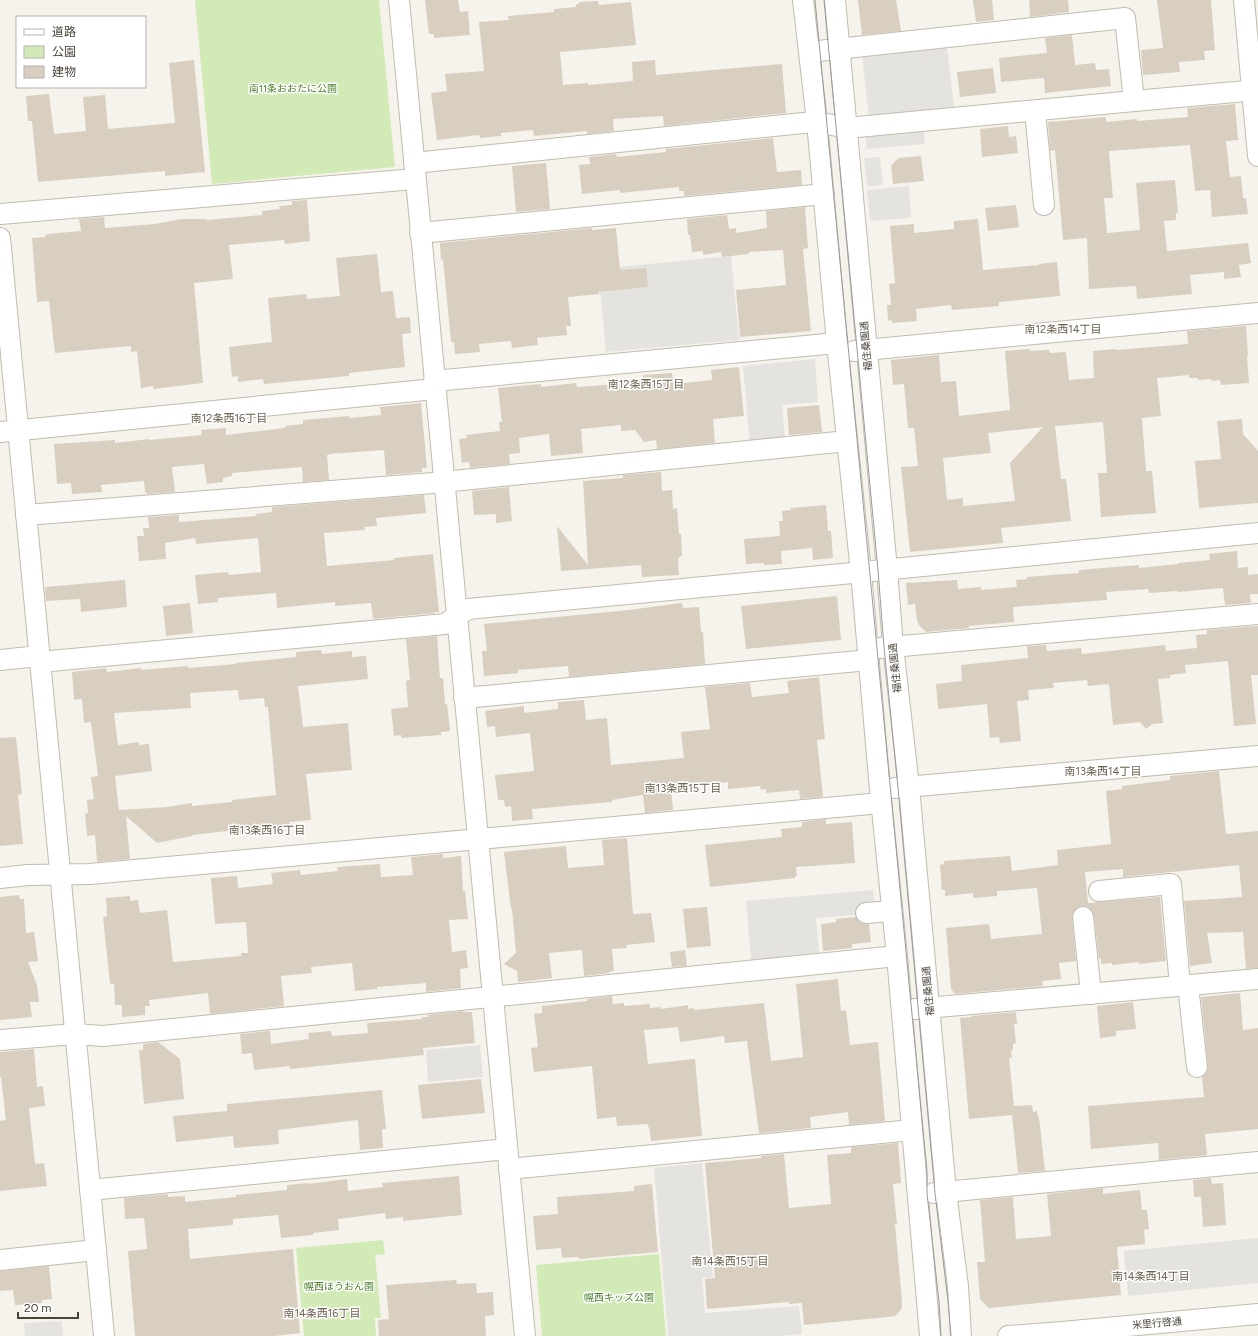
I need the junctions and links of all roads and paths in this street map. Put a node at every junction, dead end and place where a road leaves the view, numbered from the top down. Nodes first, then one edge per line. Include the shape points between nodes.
1 (398, 0) edge
2 (803, 0) edge
3 (835, 0) edge
4 (1244, 0) edge
5 (839, 49) junction
6 (809, 52) junction
7 (1255, 90) edge
8 (1134, 101) junction
9 (1035, 111) junction
10 (817, 122) junction
11 (847, 128) junction
12 (1258, 156) edge
13 (414, 171) junction
14 (824, 194) junction
15 (1044, 205) dead end
16 (0, 214) edge
17 (420, 233) junction
18 (0, 238) edge
19 (1258, 313) edge
20 (838, 348) junction
21 (866, 350) junction
22 (435, 385) junction
23 (9, 431) edge
24 (847, 441) junction
25 (444, 482) junction
26 (26, 516) junction
27 (1258, 533) edge
28 (887, 570) junction
29 (861, 572) junction
30 (1258, 614) edge
31 (457, 617) junction
32 (893, 646) junction
33 (868, 655) junction
34 (39, 659) junction
35 (0, 660) edge
36 (464, 698) junction
37 (1258, 756) edge
38 (909, 787) junction
39 (880, 796) junction
40 (478, 838) junction
41 (60, 875) junction
42 (0, 878) edge
43 (1099, 891) dead end
44 (892, 911) junction
45 (866, 913) dead end
46 (1083, 917) dead end
47 (897, 956) junction
48 (1258, 979) edge
49 (1184, 985) junction
50 (1091, 994) junction
51 (493, 997) junction
52 (929, 1008) junction
53 (901, 1011) junction
54 (75, 1034) junction
55 (0, 1040) edge
56 (1197, 1067) dead end
57 (912, 1130) junction
58 (508, 1159) junction
59 (1258, 1162) edge
60 (90, 1190) junction
61 (946, 1192) junction
62 (918, 1194) junction
63 (96, 1250) junction
64 (0, 1260) edge
65 (1258, 1314) edge
66 (104, 1336) edge
67 (525, 1336) edge
68 (930, 1336) edge
69 (961, 1336) edge
70 (1008, 1336) edge

1 - 13 street
2 - 6 street
3 - 5 street, 福住桑園通
4 - 7 street
5 - 6 street
5 - 8 street via 1125,18
5 - 11 street, 福住桑園通
6 - 10 street
7 - 8 street
7 - 12 street
8 - 9 street
9 - 11 street
9 - 15 street
10 - 11 street
10 - 13 street
10 - 14 street
11 - 21 street, 福住桑園通
13 - 16 street
13 - 17 street
14 - 17 street
14 - 20 street
17 - 22 street
18 - 23 street
19 - 21 street
20 - 21 street
20 - 22 street
20 - 24 street
21 - 28 street, 福住桑園通
22 - 23 street
22 - 25 street
23 - 26 street
24 - 25 street
24 - 29 street
25 - 26 street
25 - 31 street
26 - 34 street
27 - 28 street
28 - 29 street
28 - 32 street, 福住桑園通
29 - 31 street via 468,609
29 - 33 street
30 - 32 street
31 - 34 street via 445,624
31 - 36 street
32 - 33 street
32 - 38 street, 福住桑園通
33 - 36 street
33 - 39 street
34 - 35 street
34 - 41 street
36 - 40 street
37 - 38 street
38 - 39 street
38 - 52 street, 福住桑園通
39 - 40 street
39 - 44 street
40 - 41 street
40 - 51 street
41 - 42 street
41 - 54 street
43 - 49 street via 1171,884
44 - 45 street
44 - 47 street
46 - 50 street
47 - 51 street via 799,959
47 - 53 street
48 - 49 street
49 - 50 street
49 - 56 street
50 - 52 street
51 - 54 street via 103,1036
51 - 58 street
52 - 53 street
52 - 61 street, 福住桑園通
53 - 57 street
54 - 55 street
54 - 60 street
57 - 58 street
57 - 62 street
58 - 60 street
58 - 67 street
59 - 61 street
60 - 63 street
61 - 62 street
61 - 69 street, 福住桑園通 via 958,1286
62 - 68 street
63 - 64 street
63 - 66 street
65 - 70 street, 米里行啓通

